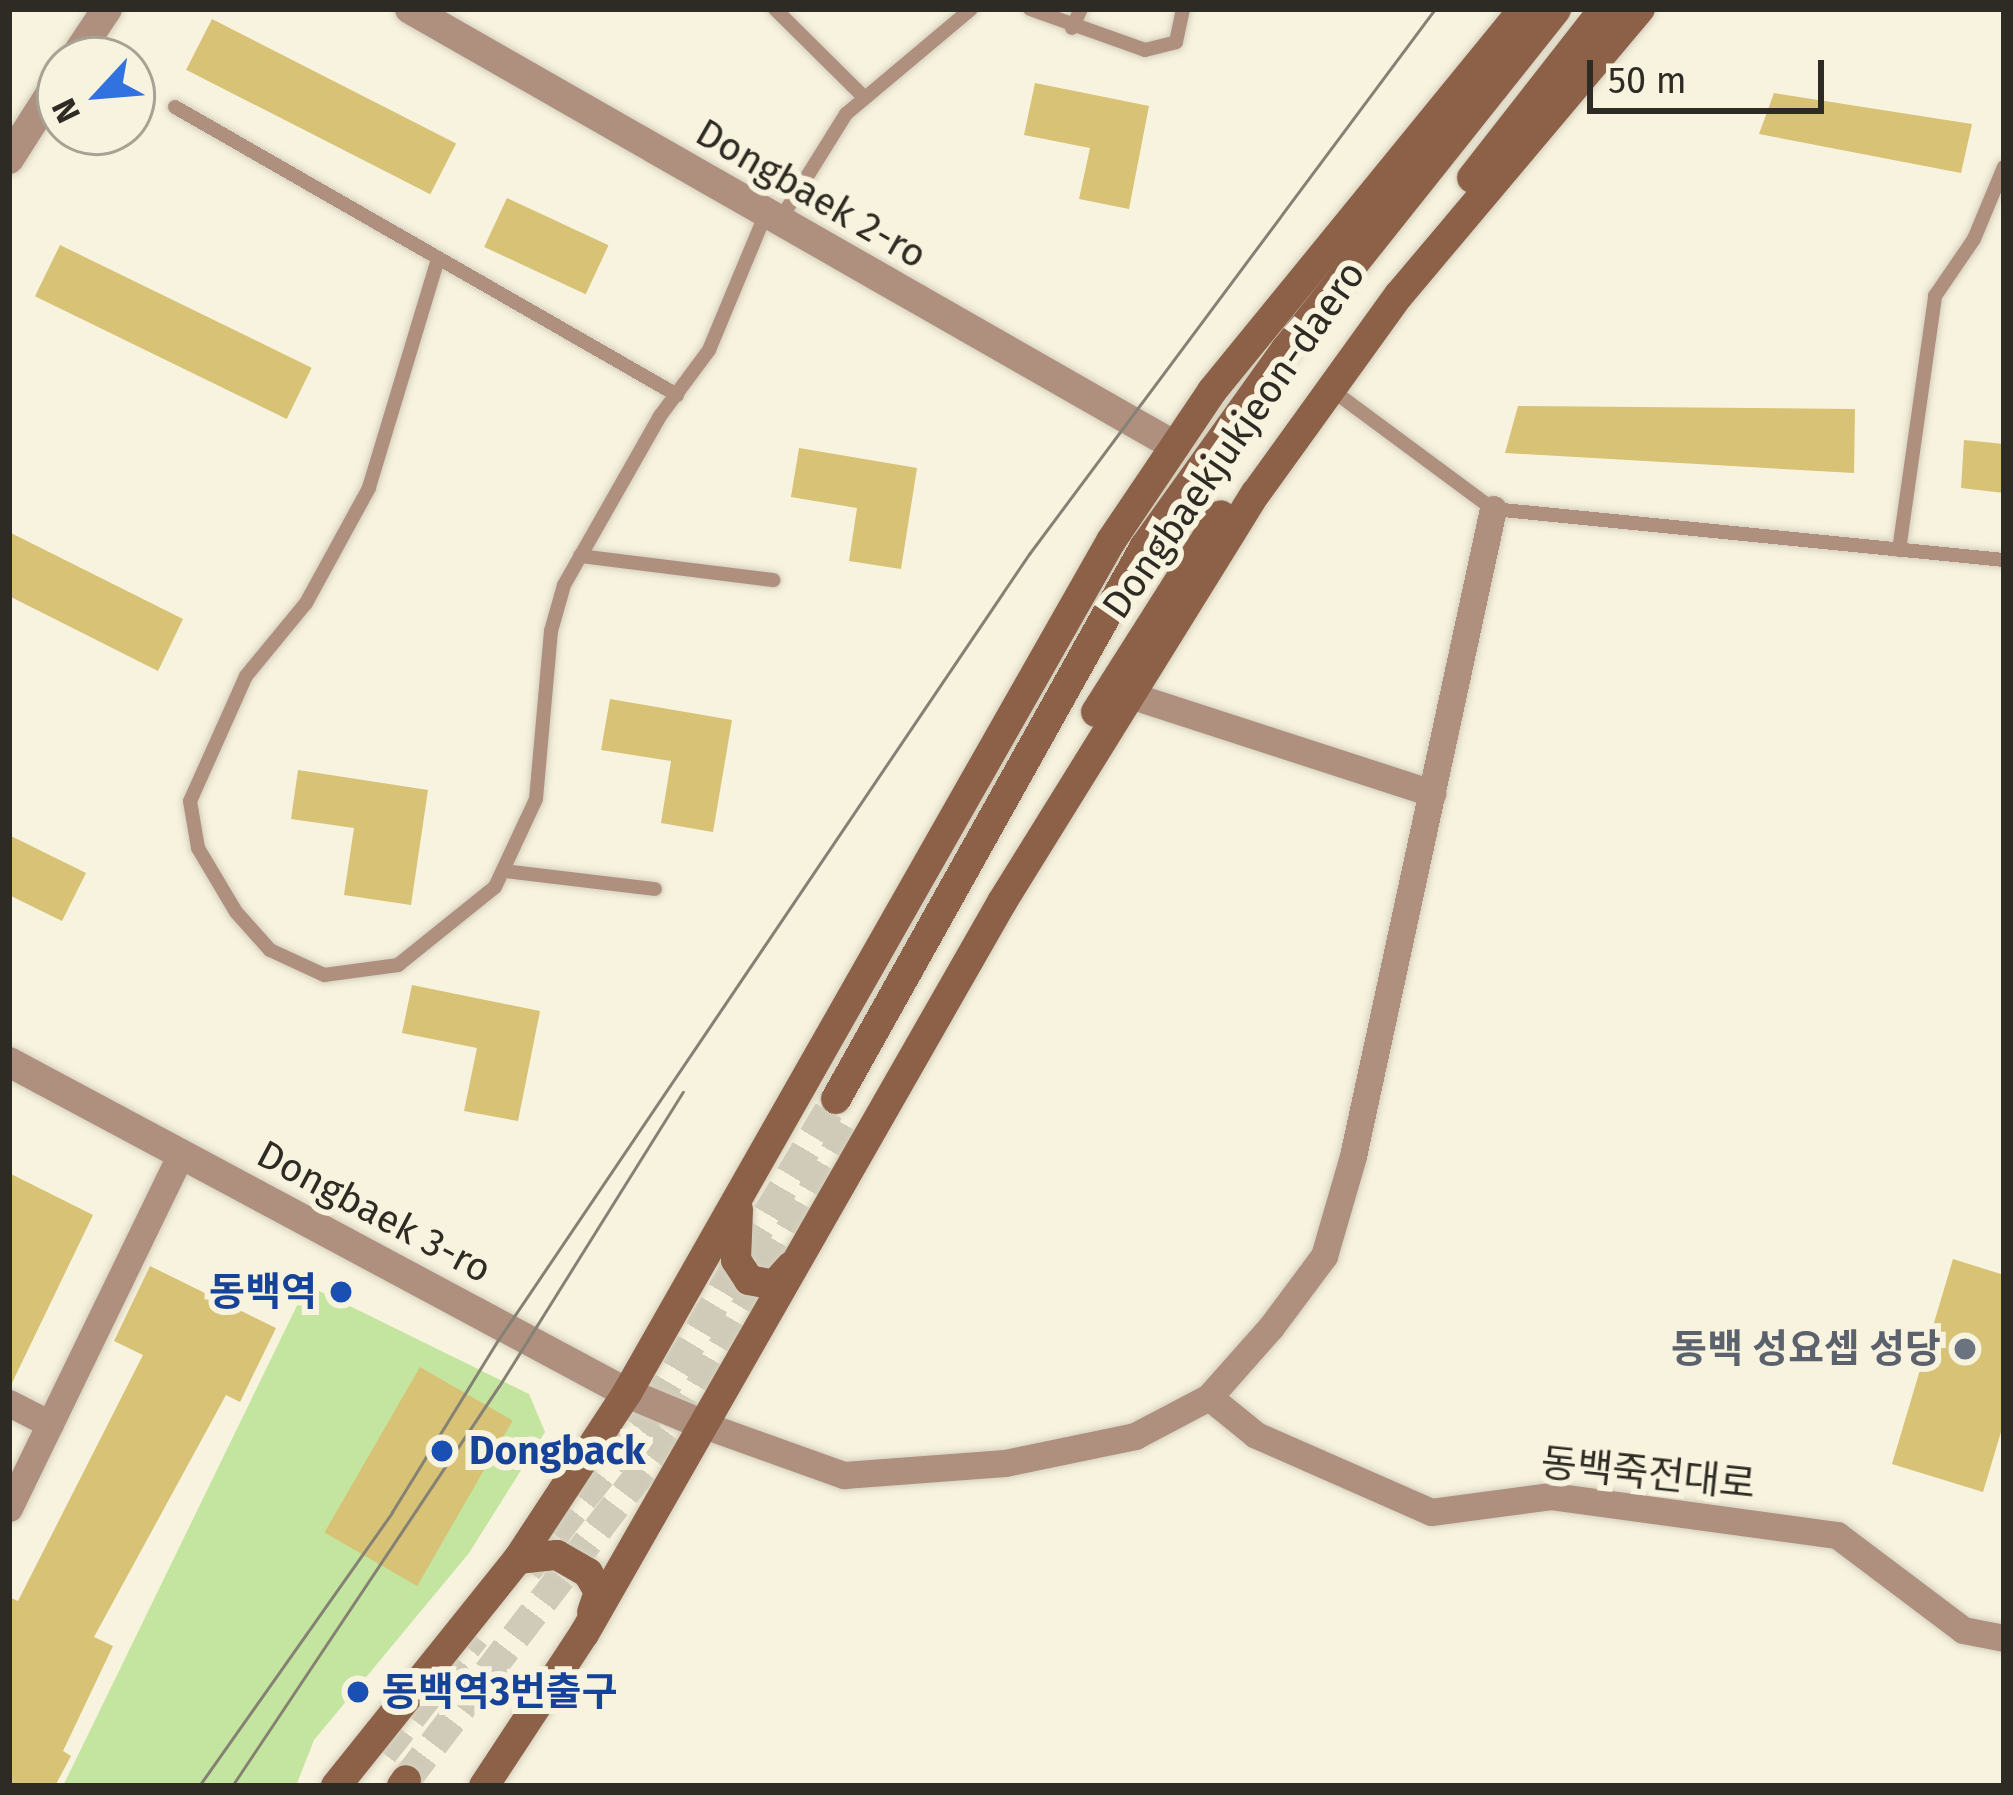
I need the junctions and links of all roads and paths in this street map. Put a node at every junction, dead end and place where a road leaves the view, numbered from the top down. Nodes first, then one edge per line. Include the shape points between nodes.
1 (107, 9) edge
2 (410, 9) edge
3 (776, 9) edge
4 (971, 9) edge
5 (1030, 9) edge
6 (1081, 9) edge
7 (1183, 9) edge
8 (1523, 9) edge
9 (1556, 9) edge
10 (1604, 9) edge
11 (1640, 9) edge
12 (1072, 28) junction
13 (89, 36) edge
14 (864, 97) junction
15 (175, 107) dead end
16 (36, 117) edge
17 (9, 159) edge
18 (2004, 167) edge
19 (773, 217) junction
20 (438, 260) junction
21 (1331, 390) junction
22 (677, 395) junction
23 (1175, 446) junction
24 (1493, 509) junction
25 (1899, 550) junction
26 (580, 556) junction
27 (2004, 560) edge
28 (774, 580) dead end
29 (1130, 695) junction
30 (1432, 793) junction
31 (504, 871) junction
32 (655, 889) dead end
33 (9, 1062) edge
34 (181, 1153) junction
35 (740, 1198) junction
36 (799, 1258) junction
37 (627, 1393) junction
38 (1209, 1397) junction
39 (9, 1403) edge
40 (50, 1424) junction
41 (704, 1425) junction
42 (9, 1508) edge
43 (518, 1558) junction
44 (584, 1634) junction
45 (2004, 1638) edge
46 (383, 1754) tunnel mouth
47 (336, 1786) edge
48 (360, 1786) edge
49 (484, 1786) edge

1 - 13 street
2 - 19 street, Dongbaek 2-ro
3 - 14 lane
4 - 14 lane
5 - 12 lane
6 - 12 lane
7 - 12 lane via 1176,41 1145,50
8 - 23 main road
9 - 10 main road, Dongbaekjukjeon-daero via 1286,350 1144,546 843,1112 1180,572
11 - 21 main road
14 - 19 lane
15 - 20 lane
16 - 17 street
18 - 25 lane via 1974,239 1935,296
19 - 22 lane via 709,350
19 - 23 street, Dongbaek 2-ro
20 - 22 lane
20 - 31 lane via 369,488 306,603 246,676 219,725 196,776 190,823 208,873 252,932 287,962 324,976 398,965 465,917
21 - 24 lane
21 - 29 main road
22 - 26 lane
23 - 35 main road via 1111,541
24 - 25 lane
24 - 30 street
25 - 27 lane
26 - 28 lane
26 - 31 lane via 551,631 536,799
29 - 30 street
29 - 36 main road
30 - 38 street via 1324,1256
31 - 32 lane
33 - 34 street, Dongbaek 3-ro
34 - 37 street, Dongbaek 3-ro
34 - 40 street
35 - 36 main road via 736,1260 748,1280 774,1285
35 - 37 main road
36 - 41 main road
37 - 41 street, Dongbaek 3-ro
37 - 43 main road
38 - 41 street via 1135,1436 1005,1463 844,1475
38 - 45 street, 동백죽전대로 via 1256,1435 1431,1511 1551,1496 1837,1535 1963,1630
39 - 40 street
40 - 42 street
41 - 44 main road
43 - 44 main road via 557,1555 588,1573 599,1592
43 - 47 main road
44 - 49 main road
46 - 48 main road

